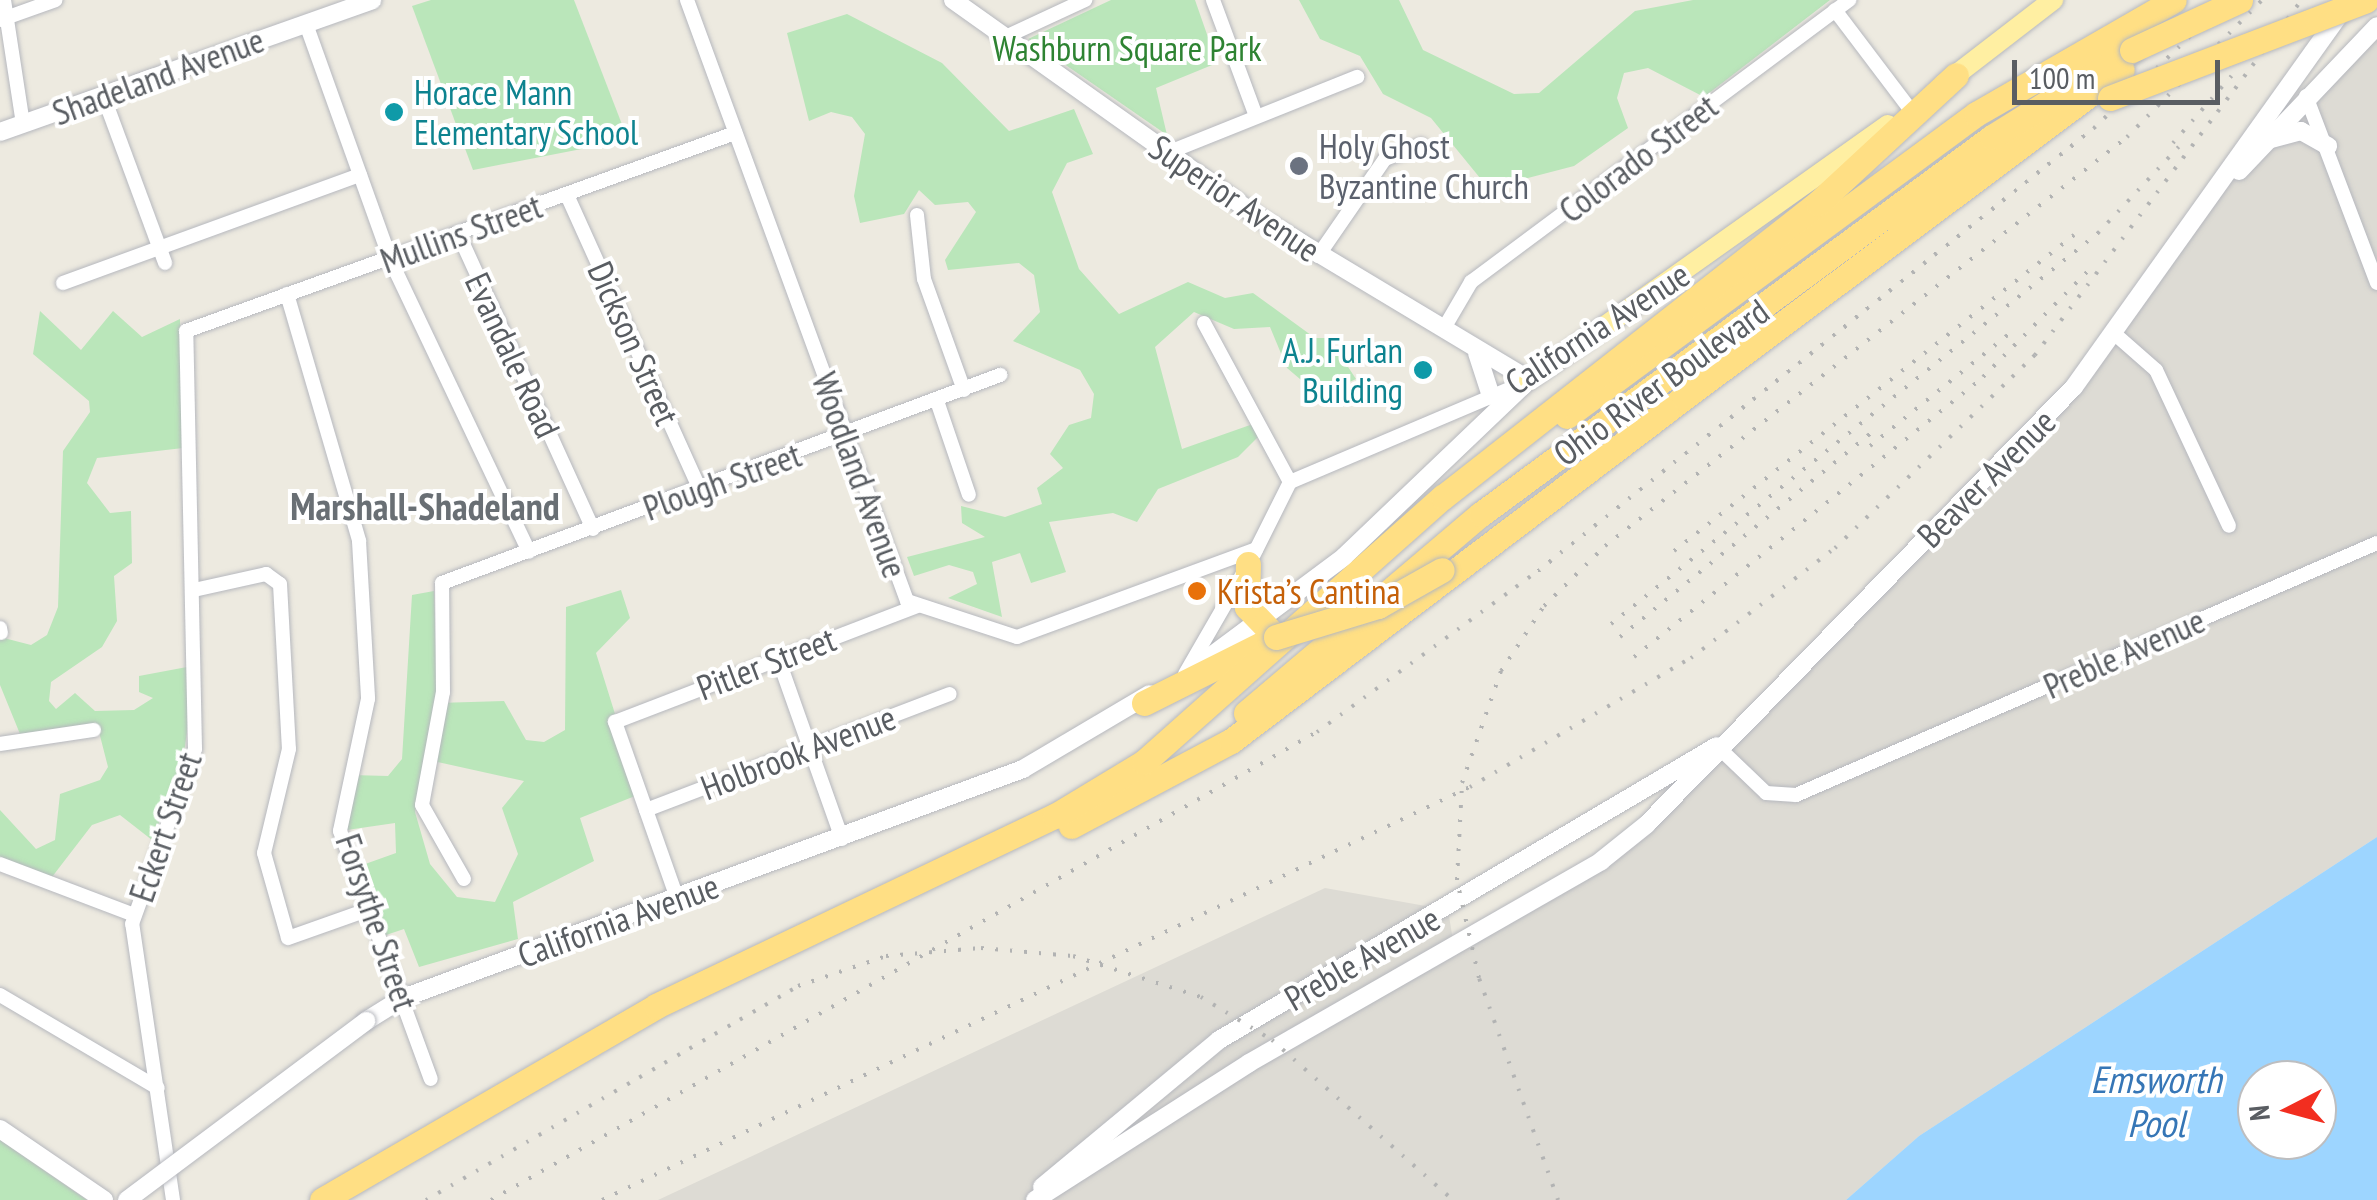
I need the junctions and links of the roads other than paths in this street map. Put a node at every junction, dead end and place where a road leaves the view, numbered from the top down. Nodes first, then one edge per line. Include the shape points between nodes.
1 (4, 0) edge
2 (56, 0) edge
3 (372, 0) edge
4 (687, 0) edge
5 (953, 0) edge
6 (1213, 0) edge
7 (1850, 0) edge
8 (2053, 0) edge
9 (2192, 0) edge
10 (2240, 0) edge
11 (2350, 0) edge
12 (2366, 0) edge
13 (1081, 1) edge
14 (2177, 8) edge
15 (1835, 10) junction
16 (3, 19) edge
17 (306, 24) junction
18 (2377, 26) edge
19 (2126, 38) junction
20 (1001, 39) junction
21 (2298, 75) junction
22 (1956, 76) junction
23 (1356, 77) dead end
24 (103, 96) junction
25 (2306, 96) junction
26 (1910, 109) junction
27 (1256, 116) junction
28 (23, 124) junction
29 (0, 132) edge
30 (735, 133) junction
31 (2270, 139) junction
32 (1421, 145) dead end
33 (2328, 146) junction
34 (1168, 152) junction
35 (1998, 164) junction
36 (360, 175) junction
37 (2225, 185) junction
38 (567, 195) junction
39 (918, 215) dead end
40 (459, 235) junction
41 (162, 255) junction
42 (1318, 256) junction
43 (390, 259) junction
44 (63, 283) dead end
45 (2377, 283) edge
46 (288, 294) junction
47 (1204, 323) dead end
48 (1443, 330) junction
49 (186, 331) joint
50 (2116, 335) junction
51 (1474, 348) junction
52 (1000, 375) dead end
53 (1528, 380) junction
54 (964, 390) junction
55 (1491, 396) junction
56 (936, 401) junction
57 (1665, 412) junction
58 (845, 436) junction
59 (1290, 482) junction
60 (700, 490) junction
61 (969, 494) dead end
62 (2229, 526) dead end
63 (593, 529) junction
64 (2377, 543) edge
65 (528, 552) junction
66 (1252, 557) junction
67 (1351, 586) junction
68 (194, 590) junction
69 (917, 606) junction
70 (1267, 634) junction
71 (778, 658) junction
72 (1186, 674) junction
73 (950, 694) dead end
74 (1144, 703) junction
75 (94, 730) dead end
76 (0, 744) edge
77 (1718, 746) junction
78 (810, 749) junction
79 (1110, 806) junction
80 (646, 810) junction
81 (842, 839) junction
82 (0, 864) edge
83 (464, 879) dead end
84 (1473, 895) junction
85 (677, 898) junction
86 (370, 909) junction
87 (134, 914) junction
88 (1491, 926) junction
89 (1364, 957) junction
90 (1383, 988) junction
91 (0, 995) edge
92 (403, 998) junction
93 (1218, 1040) junction
94 (1240, 1069) junction
95 (431, 1078) dead end
96 (158, 1088) junction
97 (0, 1129) edge
98 (362, 1189) edge
99 (104, 1200) edge
100 (128, 1200) edge
101 (174, 1200) edge
102 (322, 1200) edge
103 (1032, 1200) edge

1 - 16 street
2 - 16 street
3 - 17 street, Shadeland Avenue
4 - 30 street, Woodland Avenue
5 - 20 street, Superior Avenue
6 - 27 street
7 - 15 street, Colorado Street
8 - 22 main road, California Avenue
9 - 14 highway
10 - 19 highway, Ohio River Boulevard, bridge
11 - 21 street, Beaver Avenue
12 - 35 highway, bridge via 2110,98
13 - 20 street
14 - 19 highway, Ohio River Boulevard
14 - 35 highway
15 - 26 street
15 - 48 street, Colorado Street via 1471,282
16 - 28 street
17 - 24 street, Shadeland Avenue
17 - 36 street
18 - 25 street, Beaver Avenue
19 - 67 highway, Ohio River Boulevard via 1961,126 1468,489
19 - 79 highway, Ohio River Boulevard via 1512,491 1252,709
20 - 34 street, Superior Avenue
21 - 25 street
21 - 37 street, Beaver Avenue
22 - 26 main road, California Avenue
22 - 67 highway via 1818,203 1443,496
23 - 27 street
24 - 28 street, Shadeland Avenue
24 - 41 street
25 - 31 street, Beaver Avenue
25 - 33 street
26 - 53 main road, California Avenue
27 - 34 street
28 - 29 street, Shadeland Avenue
30 - 38 street, Mullins Street
30 - 58 street, Woodland Avenue
31 - 33 street via 2301,131
31 - 37 street, Beaver Avenue
32 - 42 street via 1385,160
33 - 45 street
34 - 42 street, Superior Avenue
35 - 57 highway
36 - 41 street
36 - 43 street
37 - 50 street, Beaver Avenue
38 - 40 street, Mullins Street
38 - 60 street, Dickson Street
39 - 54 street via 924,279
40 - 43 street, Mullins Street
40 - 63 street, Evandale Road
41 - 44 street
42 - 48 street, Superior Avenue
43 - 46 street, Mullins Street
43 - 65 street
46 - 49 street, Mullins Street
46 - 86 street, Forsythe Street via 359,542 368,699 340,831
47 - 59 street
48 - 51 street, Superior Avenue
49 - 68 street, Eckert Street
50 - 62 street via 2156,370
50 - 77 street, Beaver Avenue via 2039,428
51 - 53 street, Superior Avenue
51 - 55 street
52 - 54 street, Plough Street
53 - 55 street, California Avenue
53 - 70 street, California Avenue
54 - 56 street, Plough Street
55 - 59 street, California Avenue
56 - 58 street, Plough Street
56 - 61 street
57 - 70 highway, bridge via 1442,570 1378,606
57 - 79 highway via 1282,706 1182,773
58 - 60 street, Plough Street
58 - 69 street, Woodland Avenue via 902,593
59 - 66 street
60 - 63 street, Plough Street
63 - 65 street, Plough Street
64 - 77 street, Preble Avenue via 1796,795 1766,793
65 - 83 street, Plough Street via 442,583 443,692 422,805
66 - 69 street, Woodland Avenue via 1017,637
66 - 70 highway via 1247,607
66 - 72 street
67 - 98 highway via 1210,712 1115,782 656,1006
68 - 86 street via 278,580 289,749 264,853 288,938
68 - 87 street, Eckert Street via 193,766
69 - 71 street, Pitler Street
70 - 72 street, California Avenue
70 - 74 highway
71 - 78 street
71 - 80 street, Pitler Street via 615,722
72 - 74 street, California Avenue
73 - 78 street, Holbrook Avenue
74 - 81 street, California Avenue via 1023,770
75 - 76 street
77 - 84 street, Preble Avenue
77 - 88 street, Preble Avenue via 1703,770 1600,861
78 - 80 street, Holbrook Avenue
78 - 81 street
79 - 98 highway via 703,998
80 - 85 street
81 - 85 street, California Avenue
82 - 87 street
84 - 88 street
84 - 89 street, Preble Avenue
85 - 92 street, California Avenue
86 - 92 street, Forsythe Street
87 - 96 street, Eckert Street
88 - 90 street, Preble Avenue
89 - 90 street
89 - 93 street, Preble Avenue
90 - 94 street, Preble Avenue
91 - 96 street
92 - 95 street, Forsythe Street
92 - 100 street, California Avenue, bridge
93 - 94 street
93 - 103 street, Preble Avenue
94 - 103 street, Preble Avenue
96 - 101 street, Eckert Street
97 - 99 street
98 - 102 highway

